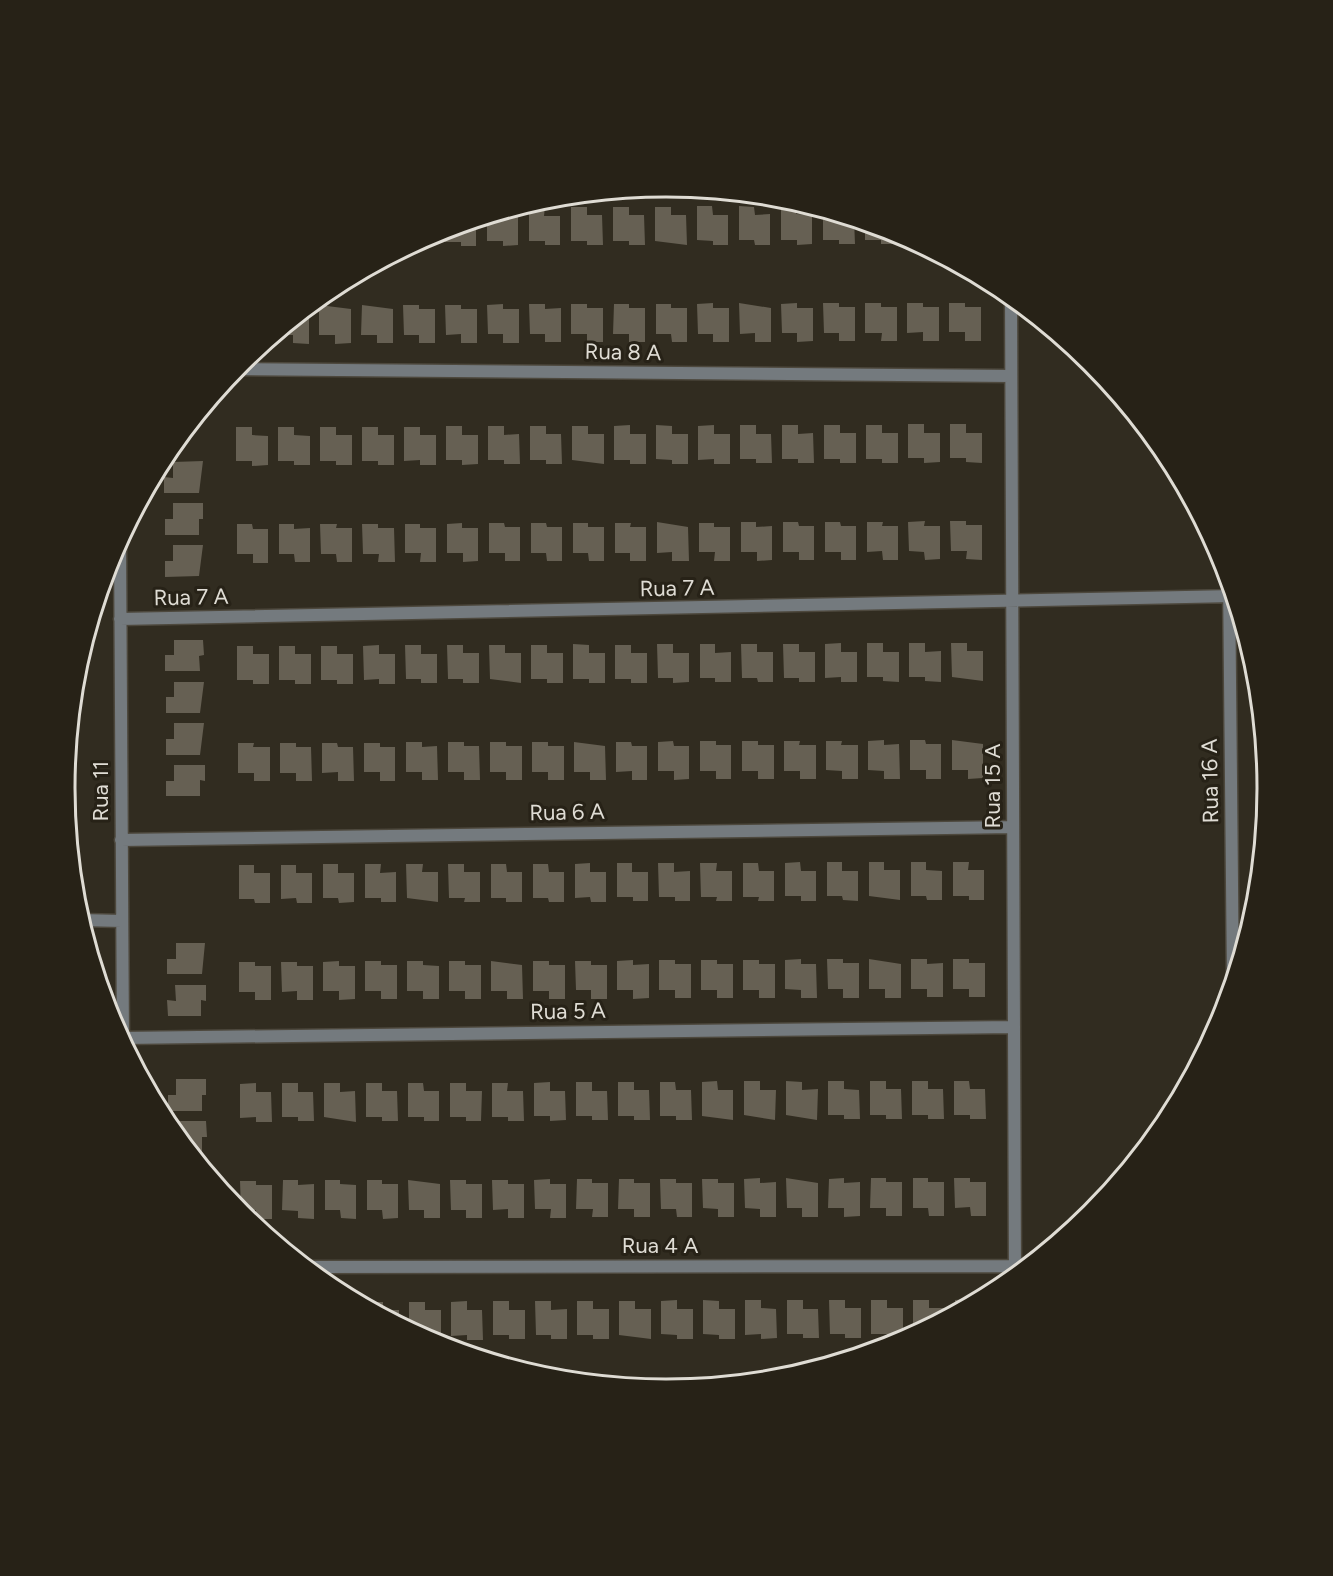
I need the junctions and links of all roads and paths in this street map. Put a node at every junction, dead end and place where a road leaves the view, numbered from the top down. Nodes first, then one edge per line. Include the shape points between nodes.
1 (1011, 308) edge
2 (249, 369) edge
3 (1011, 376) junction
4 (120, 562) edge
5 (1226, 596) edge
6 (1012, 603) junction
7 (1232, 615) edge
8 (120, 619) junction
9 (1013, 827) junction
10 (121, 840) junction
11 (90, 920) edge
12 (122, 921) junction
13 (1233, 958) edge
14 (123, 1020) edge
15 (1014, 1027) junction
16 (132, 1040) edge
17 (1015, 1266) edge
18 (320, 1267) edge
19 (1008, 1271) edge

1 - 3 street, Rua 15 A
2 - 3 street, Rua 8 A
3 - 6 street, Rua 15 A
4 - 8 street, Rua 11
5 - 6 street, Rua 7 A
6 - 8 street, Rua 7 A
6 - 9 street, Rua 15 A
7 - 13 street, Rua 16 A
8 - 10 street, Rua 11
9 - 10 street, Rua 6 A
9 - 15 street, Rua 15 A
10 - 12 street, Rua 11
11 - 12 street
12 - 14 street, Rua 11
15 - 16 street, Rua 5 A
15 - 17 street, Rua 15 A
18 - 19 street, Rua 4 A

